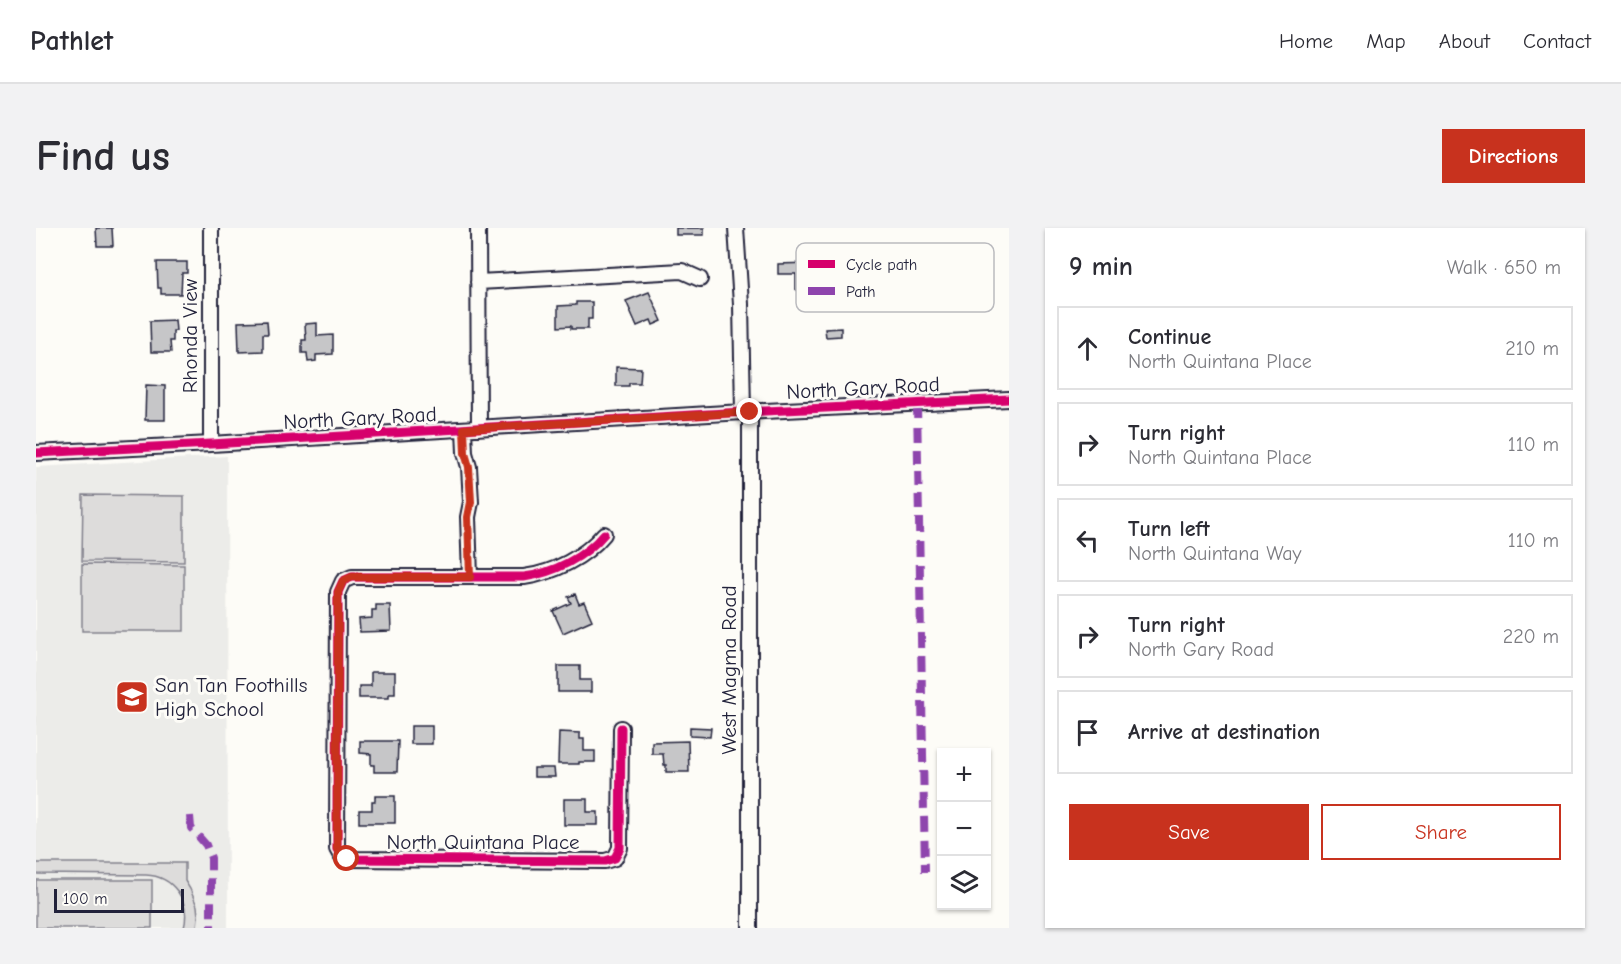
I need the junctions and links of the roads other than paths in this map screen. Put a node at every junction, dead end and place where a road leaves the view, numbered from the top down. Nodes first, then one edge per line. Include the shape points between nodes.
1 (211, 228) edge
2 (478, 228) edge
3 (736, 228) edge
4 (700, 279) dead end
5 (478, 282) junction
6 (1009, 399) edge
7 (746, 412) junction
8 (479, 428) junction
9 (464, 429) junction
10 (211, 444) junction
11 (36, 453) edge
12 (604, 534) dead end
13 (470, 577) junction
14 (621, 728) dead end
15 (750, 928) edge

1 - 10 street, Rhonda View
2 - 5 street
3 - 7 street, West Magma Road
4 - 5 street via 682,271
5 - 8 street
6 - 7 street, North Gary Road
7 - 8 street, North Gary Road
7 - 15 street, West Magma Road
8 - 9 street, North Gary Road
9 - 10 street, North Gary Road
9 - 13 street via 471,502
10 - 11 street, North Gary Road
12 - 13 street, North Quintana Place via 593,548 540,575
13 - 14 street, North Quintana Place via 352,577 343,581 338,592 337,849 341,856 605,861 615,858 620,848

